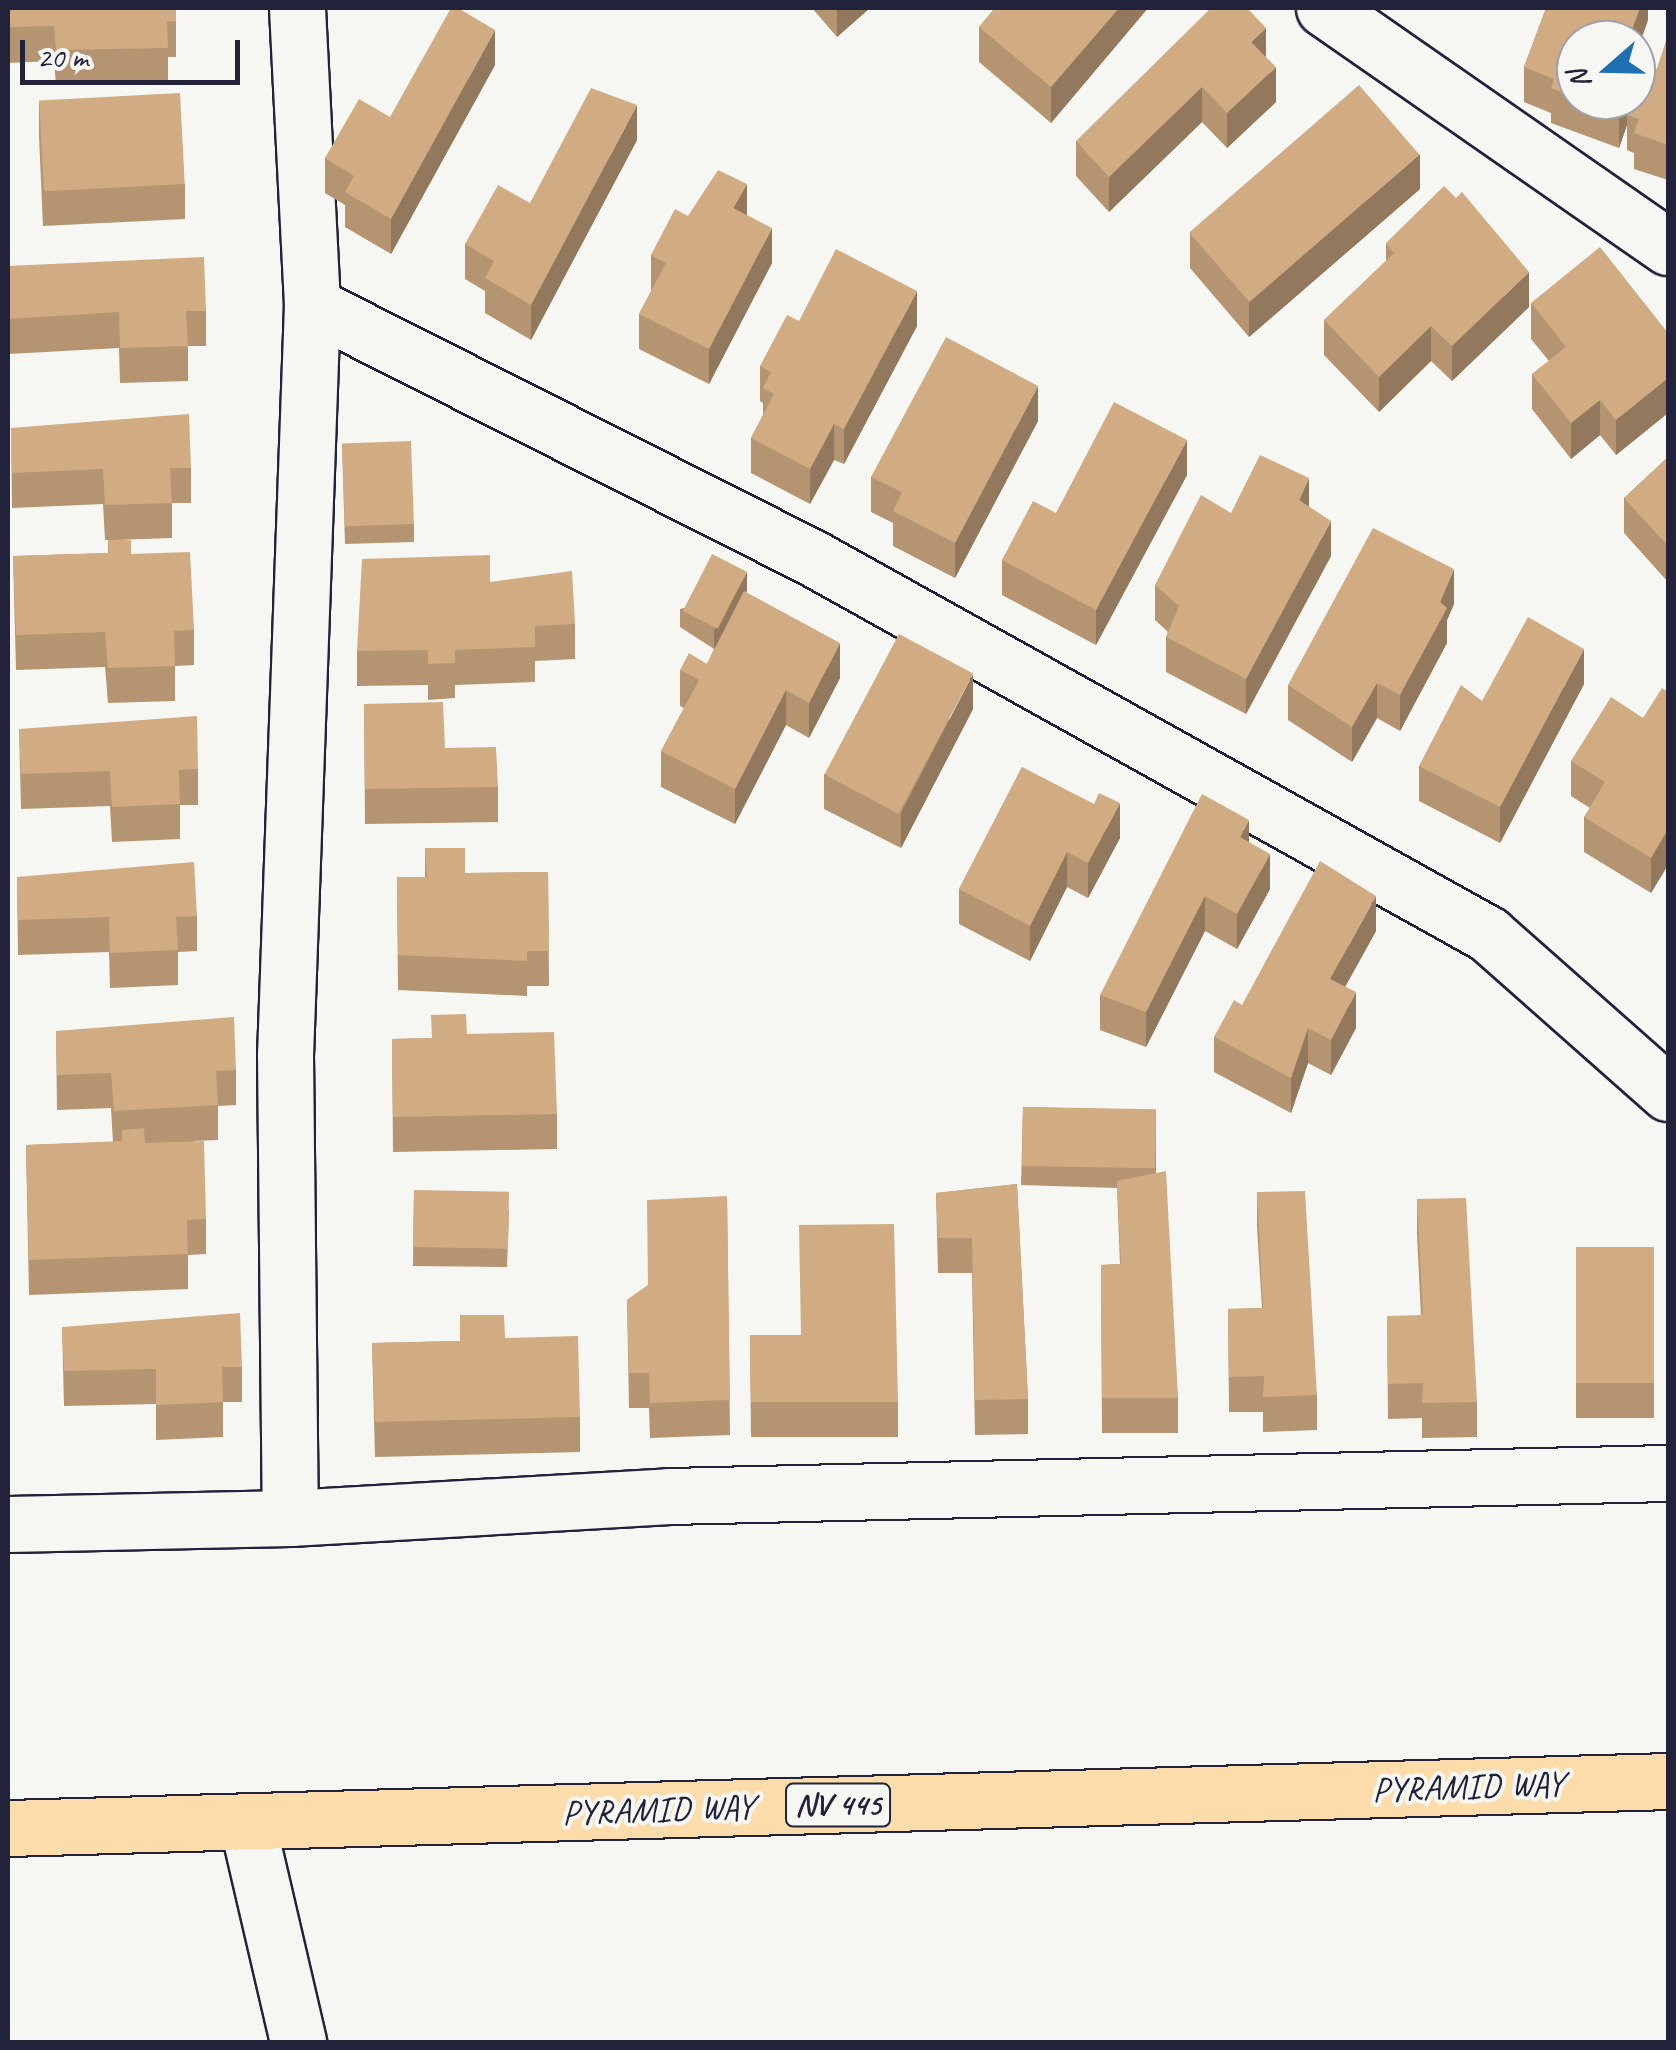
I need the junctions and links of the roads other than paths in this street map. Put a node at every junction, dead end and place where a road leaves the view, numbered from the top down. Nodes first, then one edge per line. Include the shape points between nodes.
1 (298, 8) edge
2 (1324, 8) edge
3 (1668, 247) edge
4 (312, 305) junction
5 (1668, 1093) edge
6 (1668, 1473) edge
7 (290, 1518) junction
8 (8, 1524) edge
9 (1668, 1781) edge
10 (246, 1822) junction
11 (8, 1828) edge
12 (298, 2042) edge

1 - 4 street
2 - 3 street
4 - 5 street via 813,558 1488,934
4 - 7 street via 285,1054
6 - 7 street via 669,1496
7 - 8 street
9 - 10 main road, PYRAMID WAY / NV 445
10 - 11 main road, PYRAMID WAY / NV 445
10 - 12 street

